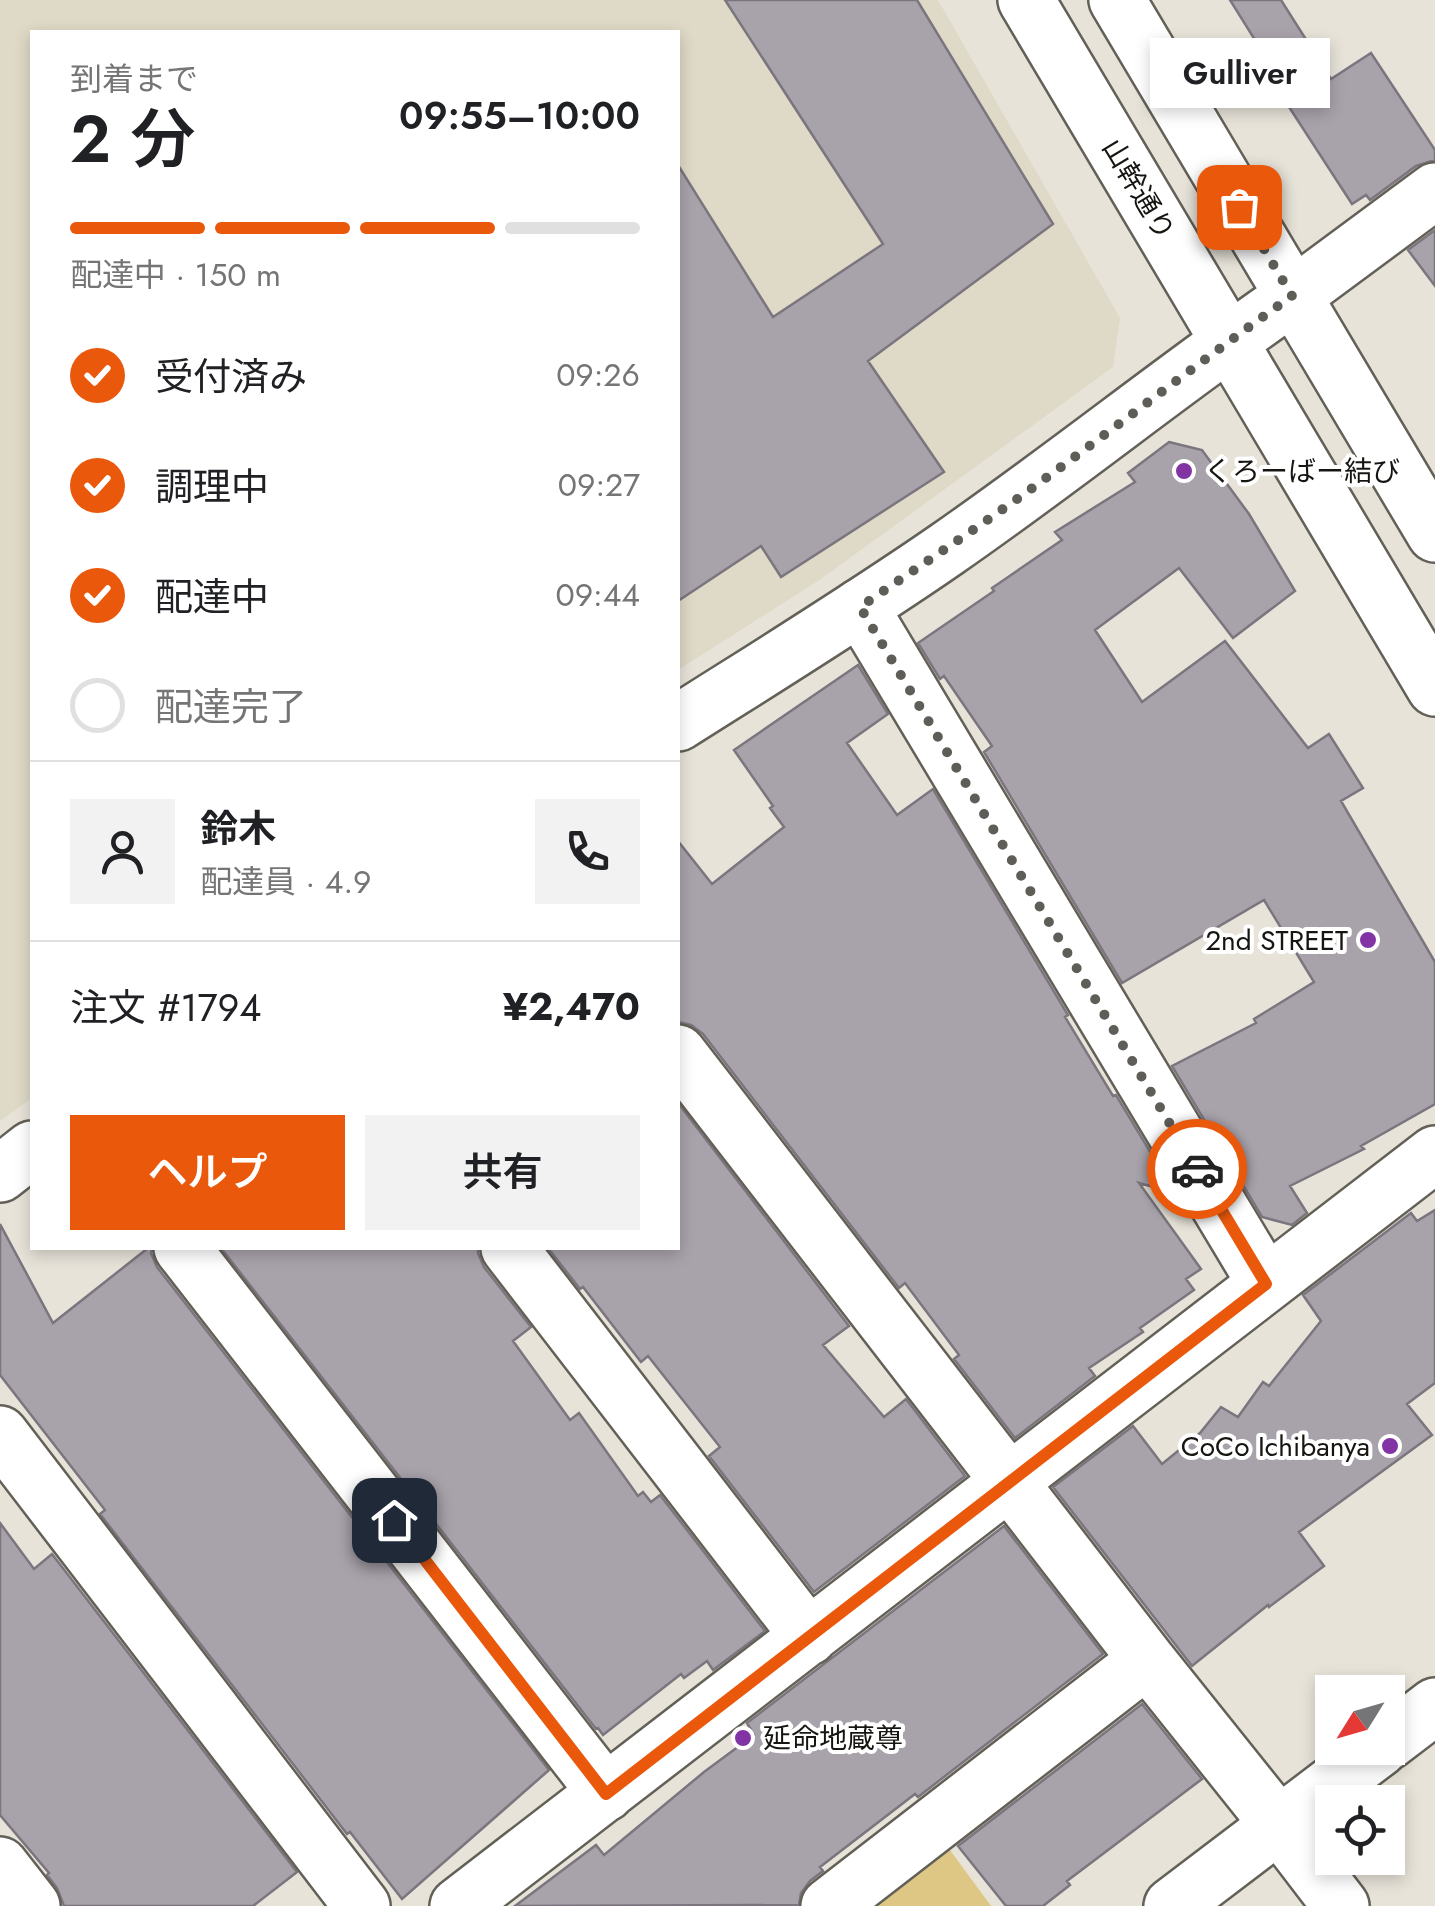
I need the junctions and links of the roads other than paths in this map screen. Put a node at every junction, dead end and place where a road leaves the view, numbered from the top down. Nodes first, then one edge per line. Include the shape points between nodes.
1 (1026, 0) edge
2 (1117, 0) edge
3 (1435, 191) edge
4 (1292, 296) junction
5 (1229, 340) junction
6 (1435, 534) edge
7 (860, 607) junction
8 (1435, 688) edge
9 (680, 723) edge
10 (680, 1055) edge
11 (30, 1152) edge
12 (1435, 1154) edge
13 (0, 1174) edge
14 (184, 1250) edge
15 (511, 1250) edge
16 (1266, 1284) junction
17 (0, 1434) edge
18 (1010, 1482) junction
19 (809, 1637) junction
20 (1147, 1660) junction
21 (1435, 1706) edge
22 (1405, 1729) edge
23 (1358, 1765) edge
24 (606, 1794) junction
25 (1280, 1824) junction
26 (0, 1864) edge
27 (32, 1906) edge
28 (362, 1906) edge
29 (458, 1906) edge
30 (829, 1906) edge
31 (1172, 1906) edge
32 (1341, 1906) edge

1 - 5 street, 山幹通り
2 - 4 street
3 - 4 street
4 - 5 street
4 - 6 street
5 - 7 street
5 - 8 street, 山幹通り
7 - 9 street
7 - 16 street
10 - 18 street
11 - 13 street
12 - 16 street
14 - 24 street
15 - 19 street
16 - 18 street
17 - 28 street
18 - 19 street
18 - 20 street
19 - 24 street
20 - 25 street
20 - 30 street
21 - 22 street
23 - 25 street
24 - 29 street
25 - 31 street
25 - 32 street
26 - 27 street

